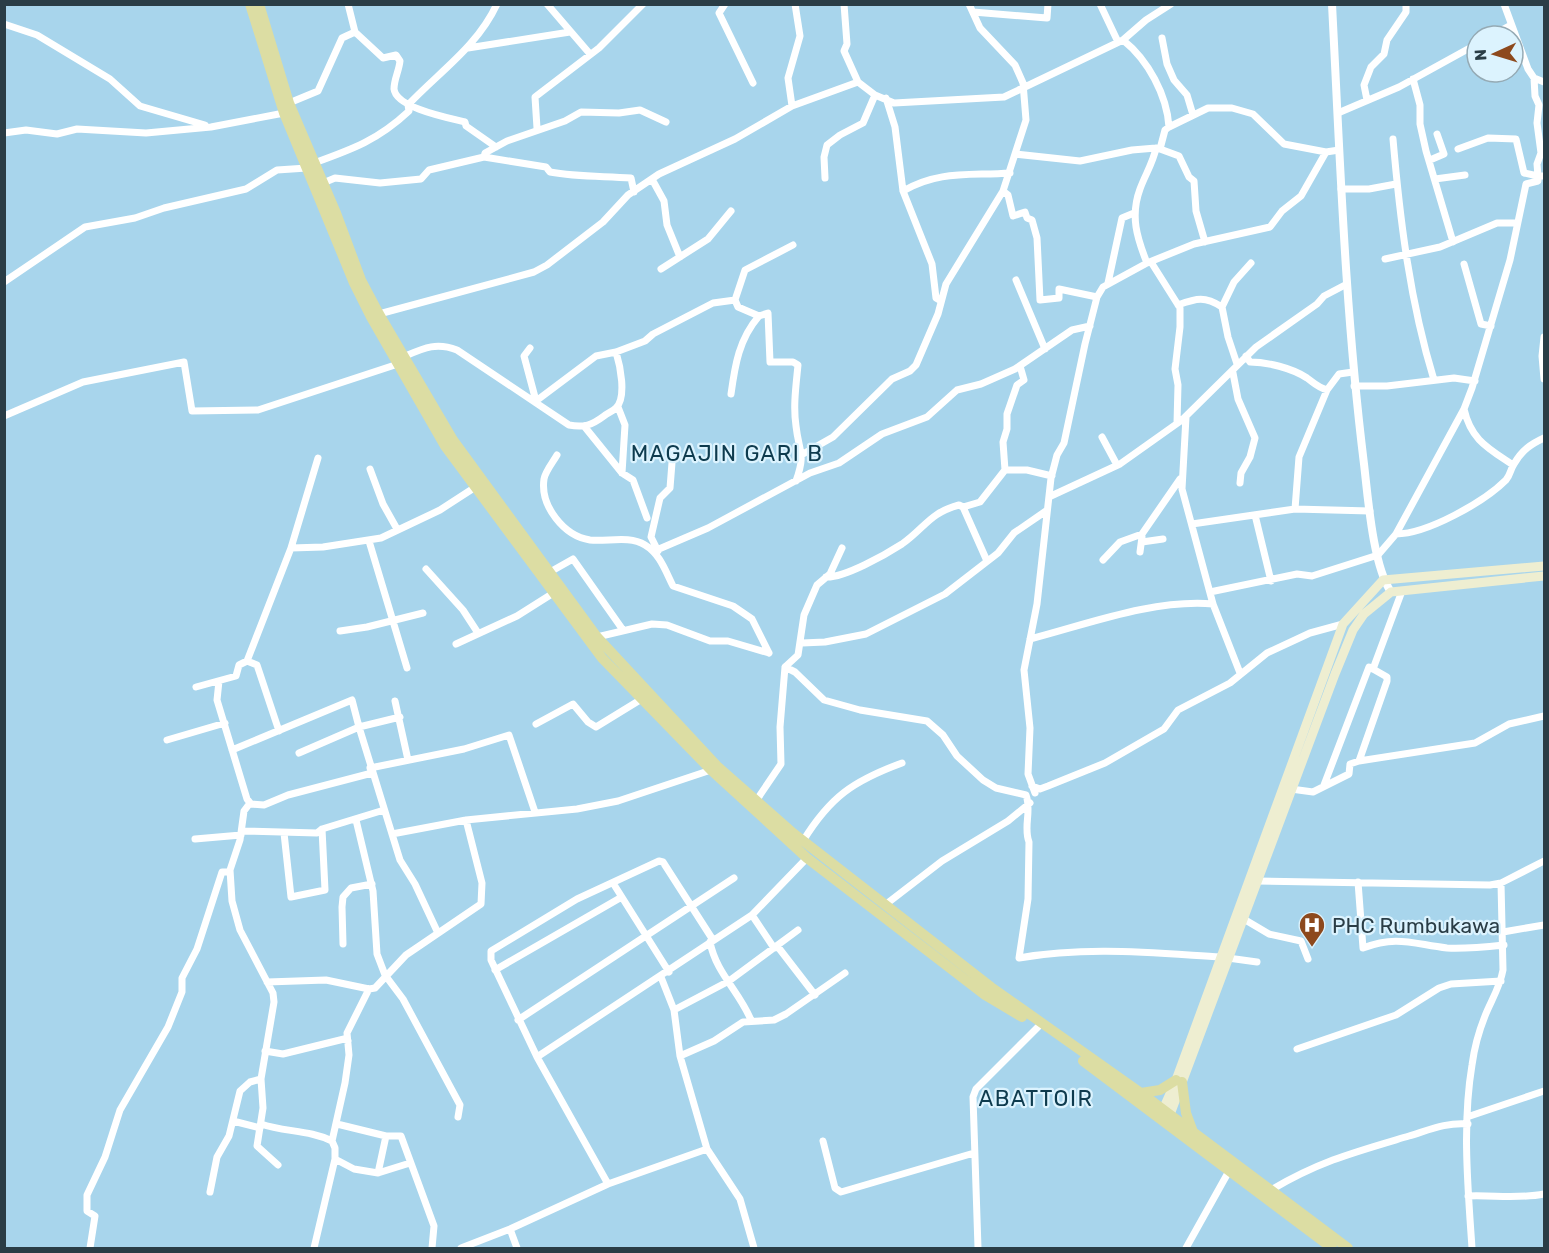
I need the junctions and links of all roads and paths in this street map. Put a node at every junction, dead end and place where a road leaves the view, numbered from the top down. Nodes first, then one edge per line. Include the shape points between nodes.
1 (249, 4) edge
2 (259, 4) edge
3 (348, 4) edge
4 (497, 4) edge
5 (547, 4) edge
6 (643, 4) edge
7 (725, 4) edge
8 (795, 4) edge
9 (844, 4) edge
10 (969, 4) edge
11 (1047, 4) edge
12 (1100, 4) edge
13 (1171, 4) edge
14 (1332, 4) edge
15 (1406, 4) edge
16 (1504, 4) edge
17 (974, 12) junction
18 (4, 24) edge
19 (1511, 24) edge
20 (355, 32) junction
21 (570, 32) junction
22 (1162, 38) dead end
23 (1120, 41) junction
24 (468, 48) junction
25 (1465, 51) edge
26 (590, 54) junction
27 (1525, 61) edge
28 (1534, 78) junction
29 (1413, 79) junction
30 (858, 82) junction
31 (1545, 82) edge
32 (753, 83) dead end
33 (1023, 89) junction
34 (875, 95) junction
35 (886, 98) junction
36 (1367, 100) junction
37 (408, 105) junction
38 (792, 106) junction
39 (287, 108) junction
40 (1338, 113) junction
41 (1193, 115) junction
42 (666, 122) dead end
43 (211, 127) junction
44 (1169, 127) junction
45 (537, 128) junction
46 (4, 133) edge
47 (1437, 134) dead end
48 (1393, 139) dead end
49 (496, 147) junction
50 (1158, 149) junction
51 (1458, 149) dead end
52 (1339, 150) junction
53 (1326, 152) junction
54 (1015, 154) junction
55 (484, 157) junction
56 (1430, 160) junction
57 (310, 165) junction
58 (1010, 173) junction
59 (1465, 175) dead end
60 (1541, 176) edge
61 (825, 178) dead end
62 (1435, 179) junction
63 (653, 181) junction
64 (323, 183) junction
65 (1396, 184) junction
66 (1341, 189) junction
67 (903, 191) junction
68 (1003, 191) junction
69 (634, 192) junction
70 (731, 211) dead end
71 (1134, 213) junction
72 (1516, 223) junction
73 (1205, 242) junction
74 (1453, 242) junction
75 (793, 245) dead end
76 (1406, 255) junction
77 (680, 257) junction
78 (1385, 259) dead end
79 (1149, 262) junction
80 (1251, 263) dead end
81 (1464, 264) dead end
82 (661, 269) dead end
83 (1016, 280) dead end
84 (4, 282) edge
85 (1108, 283) junction
86 (1345, 285) junction
87 (1097, 297) junction
88 (735, 300) junction
89 (941, 301) junction
90 (1178, 305) junction
91 (1222, 307) junction
92 (379, 314) junction
93 (759, 316) junction
94 (1090, 326) junction
95 (1491, 326) junction
96 (1545, 337) edge
97 (530, 348) dead end
98 (1045, 349) junction
99 (616, 352) junction
100 (1246, 356) junction
101 (1237, 364) junction
102 (404, 366) junction
103 (1020, 366) junction
104 (1353, 372) junction
105 (1233, 373) junction
106 (1545, 379) edge
107 (1434, 380) junction
108 (1475, 381) junction
109 (1354, 386) junction
110 (1327, 390) junction
111 (730, 394) dead end
112 (420, 395) junction
113 (536, 402) junction
114 (618, 407) junction
115 (1464, 409) junction
116 (4, 416) edge
117 (1186, 417) junction
118 (1177, 423) junction
119 (584, 426) junction
120 (1102, 437) dead end
121 (1545, 438) edge
122 (673, 450) dead end
123 (557, 454) dead end
124 (803, 454) junction
125 (318, 458) dead end
126 (1117, 465) junction
127 (1513, 465) junction
128 (370, 469) dead end
129 (1005, 470) junction
130 (622, 474) junction
131 (1052, 476) junction
132 (1180, 478) junction
133 (796, 481) junction
134 (1240, 483) dead end
135 (477, 486) junction
136 (1051, 496) junction
137 (963, 507) junction
138 (1295, 509) junction
139 (1046, 511) junction
140 (1370, 511) junction
141 (1255, 515) junction
142 (647, 518) dead end
143 (1192, 524) junction
144 (397, 529) junction
145 (1396, 534) junction
146 (1142, 538) junction
147 (1163, 538) dead end
148 (369, 541) junction
149 (842, 548) dead end
150 (291, 549) junction
151 (658, 552) junction
152 (1140, 552) dead end
153 (1378, 555) junction
154 (1103, 560) dead end
155 (987, 561) junction
156 (1545, 566) edge
157 (426, 569) dead end
158 (550, 572) junction
159 (1545, 576) edge
160 (826, 577) junction
161 (1383, 580) junction
162 (1271, 581) junction
163 (1402, 591) junction
164 (555, 592) junction
165 (1210, 592) junction
166 (1391, 592) junction
167 (1213, 604) junction
168 (423, 613) dead end
169 (391, 621) junction
170 (1343, 624) junction
171 (623, 630) junction
172 (340, 631) dead end
173 (478, 633) junction
174 (597, 638) junction
175 (1030, 639) junction
176 (802, 643) junction
177 (456, 644) dead end
178 (247, 661) junction
179 (785, 667) junction
180 (407, 668) dead end
181 (1373, 669) junction
182 (1240, 673) junction
183 (219, 681) junction
184 (196, 687) dead end
185 (640, 700) junction
186 (395, 701) dead end
187 (1545, 716) edge
188 (400, 717) junction
189 (225, 723) junction
190 (536, 724) dead end
191 (359, 727) junction
192 (279, 731) junction
193 (167, 740) dead end
194 (232, 750) junction
195 (299, 753) dead end
196 (408, 760) junction
197 (1359, 761) junction
198 (902, 763) dead end
199 (371, 770) junction
200 (711, 770) junction
201 (1324, 785) junction
202 (1035, 789) junction
203 (1292, 789) junction
204 (756, 801) junction
205 (250, 803) junction
206 (1030, 804) junction
207 (384, 810) junction
208 (535, 812) junction
209 (356, 819) junction
210 (466, 820) junction
211 (322, 829) junction
212 (242, 833) junction
213 (284, 833) junction
214 (392, 834) junction
215 (195, 839) dead end
216 (803, 842) junction
217 (807, 858) junction
218 (1545, 861) edge
219 (230, 872) junction
220 (734, 878) dead end
221 (1257, 880) junction
222 (1358, 882) junction
223 (613, 883) junction
224 (1501, 883) junction
225 (372, 884) junction
226 (620, 898) junction
227 (885, 905) junction
228 (692, 907) junction
229 (752, 915) junction
230 (1242, 918) junction
231 (1545, 925) edge
232 (798, 930) dead end
233 (438, 931) junction
234 (1503, 932) junction
235 (646, 935) junction
236 (712, 941) junction
237 (344, 944) dead end
238 (1504, 945) junction
239 (774, 948) junction
240 (1224, 958) junction
241 (1308, 959) dead end
242 (1257, 962) dead end
243 (495, 970) junction
244 (669, 972) junction
245 (845, 973) dead end
246 (386, 975) junction
247 (661, 977) junction
248 (729, 981) junction
249 (1501, 981) junction
250 (267, 982) junction
251 (369, 989) junction
252 (814, 995) junction
253 (674, 1010) junction
254 (518, 1020) junction
255 (751, 1020) junction
256 (1038, 1027) junction
257 (348, 1041) junction
258 (1297, 1049) dead end
259 (265, 1051) junction
260 (680, 1056) junction
261 (537, 1057) junction
262 (261, 1079) junction
263 (1179, 1081) junction
264 (1545, 1091) edge
265 (1141, 1093) junction
266 (1164, 1116) junction
267 (458, 1117) dead end
268 (1468, 1120) junction
269 (233, 1121) junction
270 (337, 1124) junction
271 (261, 1126) junction
272 (1193, 1133) junction
273 (386, 1136) junction
274 (332, 1141) junction
275 (823, 1141) dead end
276 (707, 1149) junction
277 (974, 1153) junction
278 (335, 1159) junction
279 (410, 1162) junction
280 (278, 1165) dead end
281 (1229, 1171) junction
282 (378, 1173) junction
283 (608, 1184) junction
284 (1271, 1190) junction
285 (210, 1192) dead end
286 (1545, 1194) edge
287 (1468, 1196) junction
288 (510, 1230) junction
289 (90, 1248) edge
290 (314, 1248) edge
291 (432, 1248) edge
292 (461, 1248) edge
293 (517, 1248) edge
294 (754, 1248) edge
295 (978, 1248) edge
296 (1186, 1248) edge
297 (1332, 1248) edge
298 (1348, 1248) edge
299 (1472, 1248) edge

1 - 39 main road
2 - 39 main road
3 - 20 street
4 - 24 street via 481,34
5 - 21 street
6 - 26 street
7 - 32 street via 719,13
8 - 38 street via 800,36 788,78
9 - 30 street via 844,51
10 - 17 street
11 - 17 street via 1047,18
12 - 23 street
13 - 23 street
14 - 40 street
15 - 36 street via 1406,12 1387,40 1384,54 1371,67 1364,86
16 - 19 street
17 - 33 street via 980,28 1015,65
18 - 43 street via 36,35 110,79 140,106
20 - 37 street via 383,58 396,56 400,61 395,93
20 - 39 street via 342,38 318,91
21 - 24 street
21 - 26 street
22 - 41 street via 1167,64 1187,95
23 - 33 street
23 - 44 street via 1138,54 1152,75
24 - 37 street
25 - 29 street
26 - 45 street via 535,97
27 - 28 street
28 - 31 street
28 - 60 street via 1541,153 1537,164
29 - 36 street
29 - 56 street
30 - 34 street
30 - 38 street
33 - 35 street via 986,99 894,103
33 - 54 street via 1026,120
34 - 35 street
34 - 61 street via 862,123 827,145
35 - 67 street via 895,127
36 - 40 street
37 - 49 street via 465,122
37 - 57 street via 409,111 369,142
38 - 63 street via 735,139 659,174
39 - 43 street
39 - 57 main road
40 - 52 street
41 - 44 street
41 - 53 street via 1218,107 1245,111 1284,144
42 - 45 street via 640,110 597,110
43 - 46 street via 146,134 77,129 57,134 26,130
44 - 50 street
45 - 49 street
47 - 56 street via 1444,154
48 - 65 street
49 - 55 street
50 - 54 street via 1080,161
50 - 71 street via 1140,188
50 - 73 street via 1179,156 1194,181 1196,211
51 - 60 street via 1488,138 1516,139 1524,173
52 - 53 street
52 - 66 street
53 - 73 street via 1301,196 1273,225
54 - 58 street
55 - 64 street via 429,170 421,179 380,183 342,177
55 - 69 street via 546,166 550,172 581,178 630,178
56 - 62 street
57 - 64 main road
57 - 84 street via 278,170 246,189 85,227
57 - 102 main road via 354,283
58 - 67 street via 944,174 921,180
58 - 68 street
59 - 62 street
60 - 72 street via 1526,184
62 - 74 street
63 - 69 street
63 - 77 street via 664,201 667,225
64 - 92 main road via 361,280
65 - 66 street
65 - 76 street
66 - 86 street
67 - 89 street via 932,264 936,298
68 - 87 street via 1008,195 1013,216 1025,212 1032,222 1038,249 1040,300 1059,298 1059,289
68 - 89 street via 946,284
69 - 92 street via 603,222 540,269
70 - 77 street via 708,239
71 - 79 street via 1135,228
71 - 85 street via 1122,218
72 - 74 street via 1497,223
72 - 95 street
73 - 79 street
74 - 76 street
75 - 88 street via 745,270
76 - 78 street
76 - 107 street via 1422,343
77 - 82 street
79 - 85 street
79 - 90 street
80 - 91 street via 1234,282
81 - 95 street via 1481,324
83 - 98 street
85 - 87 street
86 - 100 street via 1324,296
86 - 104 street
87 - 94 street
88 - 93 street via 738,308
88 - 99 street via 713,303 645,341
89 - 124 street via 921,354 910,371 892,379 833,437
90 - 91 street via 1197,297
90 - 118 street
91 - 101 street
92 - 102 main road
93 - 111 street via 743,337
93 - 124 street via 768,314 770,362 798,365 795,418
94 - 98 street via 1072,330
94 - 131 street via 1069,422
95 - 108 street
96 - 106 street
97 - 113 street via 524,356
98 - 103 street
99 - 113 street via 596,356
99 - 114 street via 621,398
100 - 101 street
100 - 110 street via 1250,362 1304,376 1316,387
101 - 105 street
102 - 112 main road
102 - 113 street via 426,347 441,344 457,350
102 - 116 street via 258,410 192,411 184,363 83,382
103 - 129 street via 1024,380 1017,385 1010,404 1003,442
103 - 133 street via 957,390 927,417 882,434 839,463
104 - 109 street
104 - 110 street via 1339,374
105 - 117 street
105 - 134 street via 1238,399 1255,438
107 - 108 street
107 - 109 street
108 - 115 street
109 - 140 street
110 - 138 street via 1299,457
112 - 135 main road via 445,446
112 - 158 main road
113 - 119 street via 569,424
114 - 119 street via 595,424
114 - 130 street via 625,425
115 - 127 street via 1468,427 1478,441
115 - 145 street
117 - 118 street
117 - 132 street
118 - 126 street
119 - 130 street
120 - 126 street
121 - 127 street via 1530,444
122 - 151 street via 670,488 660,498 651,537
123 - 151 street via 544,479 548,506 560,526 589,540 642,543
124 - 133 street
125 - 150 street
126 - 136 street
127 - 145 street via 1512,472 1499,486 1466,508 1421,530
128 - 144 street
129 - 131 street
129 - 137 street via 980,502
130 - 142 street via 633,480
131 - 136 street
132 - 143 street
132 - 146 street
133 - 151 street
135 - 144 street via 440,510
135 - 164 main road
136 - 139 street
137 - 155 street
137 - 160 street via 939,510 901,544 838,578
138 - 140 street
138 - 141 street
139 - 155 street via 1014,533
139 - 175 street
140 - 153 street
141 - 143 street
141 - 162 street
143 - 165 street
144 - 148 street
145 - 153 street
146 - 147 street
146 - 152 street
146 - 154 street via 1120,542
148 - 150 street
148 - 169 street
149 - 160 street
150 - 178 street
151 - 171 street via 673,586 733,606 752,619 769,653 728,641 710,641 667,625
153 - 161 street
153 - 162 street via 1312,576 1297,574
155 - 176 street via 945,594 866,634
156 - 161 main road
157 - 173 street via 464,610
158 - 171 street via 573,559
158 - 174 main road
159 - 163 main road
160 - 176 street via 817,585 804,615
161 - 166 street
161 - 170 main road
162 - 165 street
163 - 166 main road
163 - 181 street
164 - 173 street
164 - 185 main road via 602,658
165 - 167 street
166 - 203 main road via 1372,605 1353,630
167 - 175 street via 1161,605
167 - 182 street
168 - 169 street
169 - 172 street
169 - 180 street
170 - 182 street via 1293,640
170 - 240 main road
171 - 174 street
173 - 177 street
174 - 204 main road via 717,766
175 - 202 street via 1024,670 1030,728 1028,774
176 - 179 street via 798,655
178 - 183 street via 239,665 236,676
178 - 192 street via 257,665
179 - 204 street via 780,764
179 - 206 street via 824,700 927,721 983,780 996,788 1026,795
181 - 197 street via 1387,677 1387,681
181 - 201 street via 1369,667
182 - 202 street via 1230,683 1178,710 1164,729 1125,752 1085,773
183 - 184 street
183 - 189 street via 217,700
185 - 190 street via 596,727 573,704
185 - 200 main road
186 - 188 street
187 - 197 street via 1509,724 1475,743
188 - 191 street
188 - 196 street
189 - 193 street
189 - 194 street
191 - 192 street via 351,700
191 - 195 street
191 - 199 street
192 - 194 street
194 - 205 street
196 - 199 street
196 - 208 street via 508,735
197 - 201 street via 1350,764 1349,774
198 - 216 street via 866,776 839,794
199 - 205 street via 264,805
199 - 207 street
200 - 208 street via 618,801
200 - 217 main road
201 - 203 street via 1313,792
202 - 206 street
203 - 221 main road
204 - 216 main road
205 - 212 street via 244,811
206 - 227 street via 942,861
206 - 240 street via 1026,835 1028,899 1019,958 1056,952 1122,951
207 - 209 street
207 - 214 street
208 - 210 street
209 - 211 street
209 - 225 street
210 - 214 street
210 - 233 street via 482,883 481,904
211 - 213 street via 316,833
211 - 213 street via 325,890 291,897
212 - 213 street
212 - 215 street
212 - 219 street
214 - 233 street via 400,860
216 - 227 main road
217 - 229 street
217 - 256 main road via 985,995
218 - 224 street
219 - 250 street via 238,923
219 - 289 street via 222,872 168,1027 120,1110 105,1157 87,1195 87,1211 95,1216
220 - 228 street
221 - 222 street
221 - 230 main road
222 - 224 street
222 - 238 street via 1363,948 1389,940 1448,948
223 - 226 street
223 - 228 street via 663,862
223 - 243 street via 577,899 495,947 491,960
224 - 234 street
225 - 237 street via 351,888 344,897
225 - 246 street via 377,954
226 - 235 street
226 - 243 street
227 - 265 main road via 991,987
228 - 235 street
228 - 236 street
229 - 236 street
229 - 239 street
230 - 240 main road
230 - 241 street via 1269,934 1301,941
231 - 234 street
232 - 239 street
233 - 246 street
234 - 238 street
235 - 244 street
235 - 254 street
236 - 244 street
236 - 248 street via 715,960 724,979
238 - 249 street
239 - 248 street
239 - 252 street via 778,947
240 - 242 street
240 - 263 main road
243 - 254 street
244 - 247 street
245 - 252 street
246 - 251 street via 375,988
246 - 267 street via 460,1105
247 - 253 street
247 - 261 street
248 - 253 street
248 - 255 street
249 - 258 street via 1439,988 1396,1015
249 - 268 street via 1484,1018 1472,1065
250 - 251 street via 326,980
250 - 259 street via 274,1002
251 - 257 street via 347,1033
252 - 255 street via 774,1020
253 - 260 street
254 - 261 street
255 - 260 street
256 - 266 main road
256 - 277 street via 976,1089 971,1104
257 - 259 street via 283,1054
257 - 270 street
259 - 262 street
260 - 276 street
261 - 283 street
262 - 269 street via 240,1091
262 - 271 street
263 - 265 main road
263 - 266 main road
263 - 272 main road
264 - 268 street
265 - 266 main road
266 - 272 main road
266 - 281 main road
268 - 284 street via 1330,1159
268 - 287 street
269 - 271 street
269 - 285 street via 217,1157
270 - 273 street
270 - 274 street
271 - 274 street via 320,1135
271 - 280 street via 256,1146
272 - 284 main road
273 - 279 street via 401,1136
273 - 282 street
274 - 278 street
275 - 277 street via 835,1188 841,1192
276 - 283 street
276 - 294 street via 740,1199
277 - 295 street
278 - 282 street via 354,1169
278 - 290 street
279 - 282 street
279 - 291 street via 434,1226
281 - 296 street
281 - 297 main road
283 - 288 street
284 - 298 main road
286 - 287 street via 1522,1198
287 - 299 street
288 - 292 street
288 - 293 street

